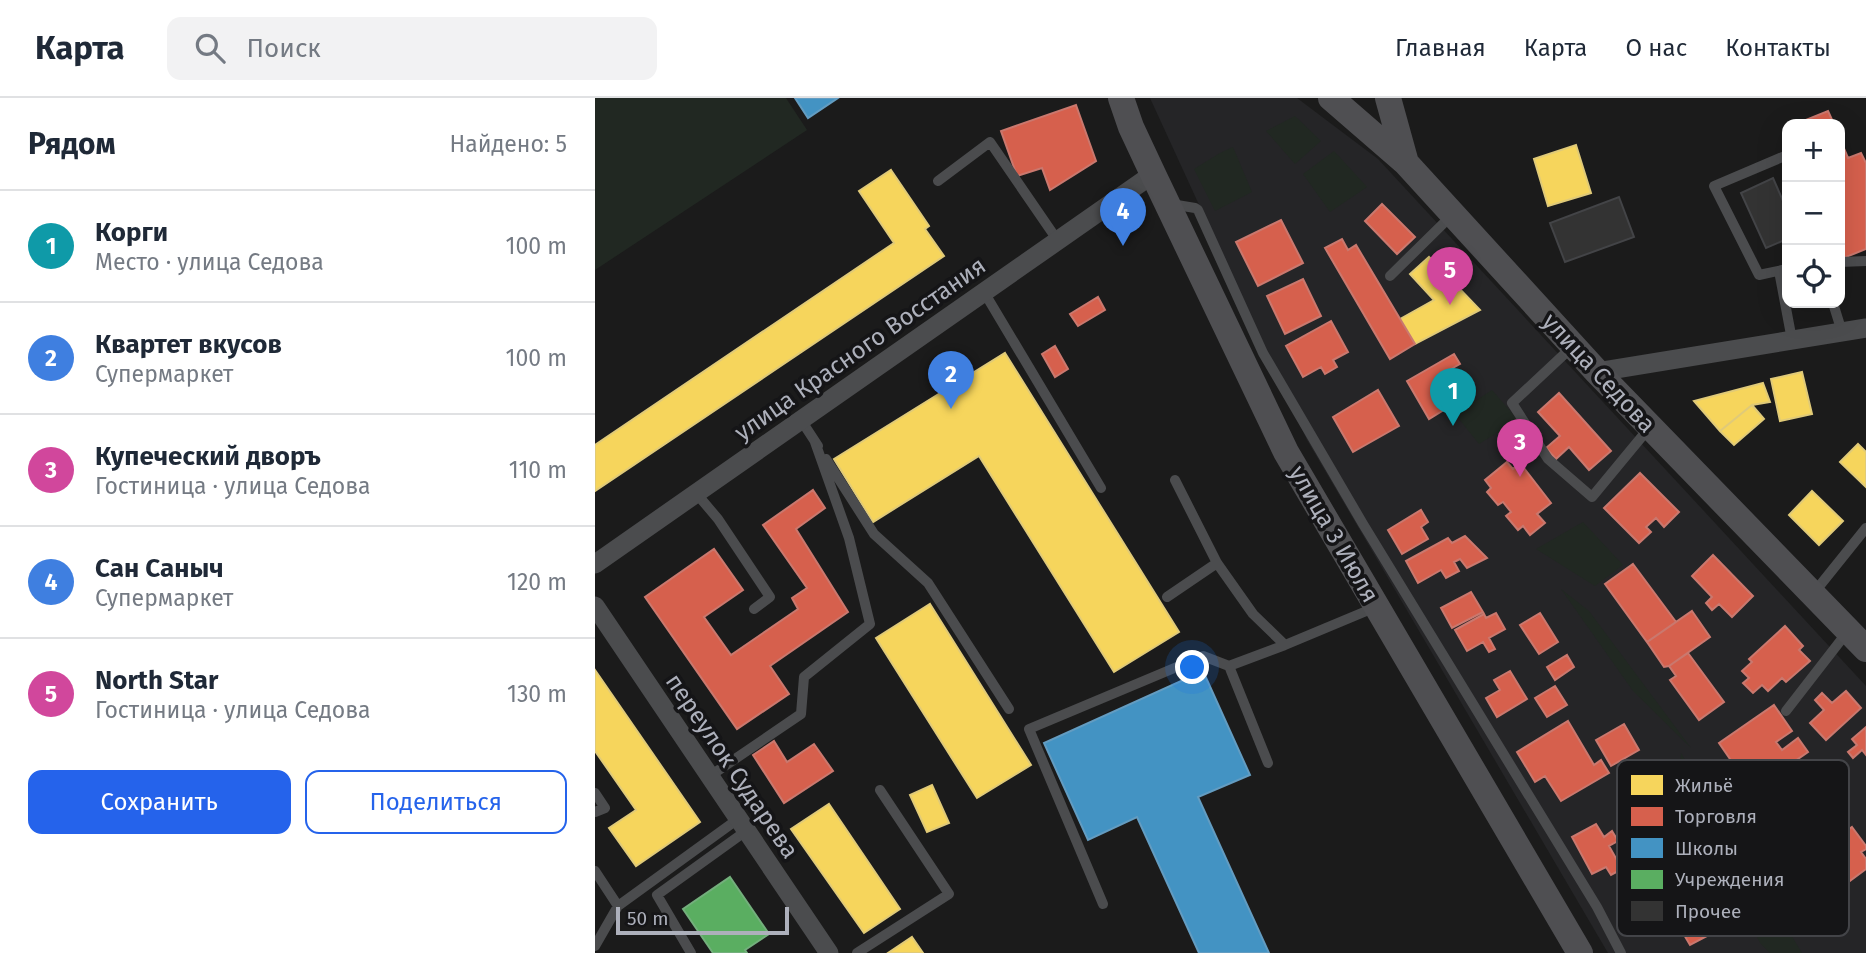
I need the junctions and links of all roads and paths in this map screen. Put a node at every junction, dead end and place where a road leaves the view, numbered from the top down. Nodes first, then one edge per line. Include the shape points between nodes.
1 (1121, 98) edge
2 (1331, 98) edge
3 (1388, 98) edge
4 (1782, 157) edge
5 (1406, 163) junction
6 (1153, 174) junction
7 (938, 181) dead end
8 (1167, 203) junction
9 (1453, 214) junction
10 (1058, 241) junction
11 (1866, 261) edge
12 (1845, 262) edge
13 (1782, 270) edge
14 (1390, 276) dead end
15 (984, 292) junction
16 (1788, 308) edge
17 (1835, 308) edge
18 (1866, 328) edge
19 (1842, 332) junction
20 (1792, 340) junction
21 (1573, 346) junction
22 (1597, 372) junction
23 (801, 421) junction
24 (1650, 427) junction
25 (815, 442) junction
26 (1175, 480) dead end
27 (1101, 488) dead end
28 (697, 493) junction
29 (1866, 528) edge
30 (1217, 563) junction
31 (595, 564) edge
32 (1812, 594) junction
33 (1167, 597) dead end
34 (595, 606) edge
35 (1377, 607) junction
36 (754, 609) dead end
37 (1857, 640) edge
38 (1285, 645) junction
39 (1229, 666) junction
40 (1009, 709) dead end
41 (1787, 711) dead end
42 (1268, 763) dead end
43 (710, 776) junction
44 (880, 790) dead end
45 (595, 793) edge
46 (595, 812) edge
47 (742, 825) junction
48 (595, 871) edge
49 (1103, 904) dead end
50 (618, 906) junction
51 (595, 946) edge
52 (688, 952) edge
53 (829, 953) edge
54 (857, 953) edge
55 (1580, 953) edge
56 (1621, 953) edge

1 - 6 main road, улица 3 Июля
2 - 5 main road, улица Седова
3 - 5 main road
4 - 13 lane via 1714,187 1759,275
5 - 9 main road, улица Седова
6 - 8 main road, улица 3 Июля
6 - 10 street, улица Красного Восстания
7 - 10 lane via 990,142
8 - 35 main road, улица 3 Июля via 1286,452
8 - 56 lane via 1198,210 1263,353
9 - 14 lane
9 - 21 main road, улица Седова
10 - 15 street, улица Красного Восстания
11 - 12 lane
15 - 23 street, улица Красного Восстания
15 - 27 lane
16 - 20 lane
17 - 19 lane
18 - 19 street
19 - 20 street
20 - 22 street
21 - 22 main road, улица Седова
21 - 24 lane via 1513,403 1548,459 1592,498
22 - 24 main road, улица Седова
23 - 25 lane
23 - 28 street, улица Красного Восстания
24 - 32 main road, улица Седова
25 - 40 lane via 874,534 928,583
25 - 43 lane via 849,538 870,624 804,677 801,714
26 - 30 lane
28 - 31 street, улица Красного Восстания
28 - 36 lane via 770,597
29 - 32 lane
30 - 33 lane
30 - 38 lane via 1253,614
32 - 37 main road, улица Седова
34 - 43 street, переулок Сударева
35 - 38 lane
35 - 55 main road, улица 3 Июля
37 - 41 lane
38 - 39 lane
39 - 42 lane
39 - 49 lane via 1203,656 1029,729
43 - 47 street, переулок Сударева
44 - 54 lane via 949,894
45 - 46 lane via 605,808
47 - 50 lane
47 - 52 lane via 657,895
47 - 53 street, переулок Сударева
48 - 50 lane
50 - 51 lane

